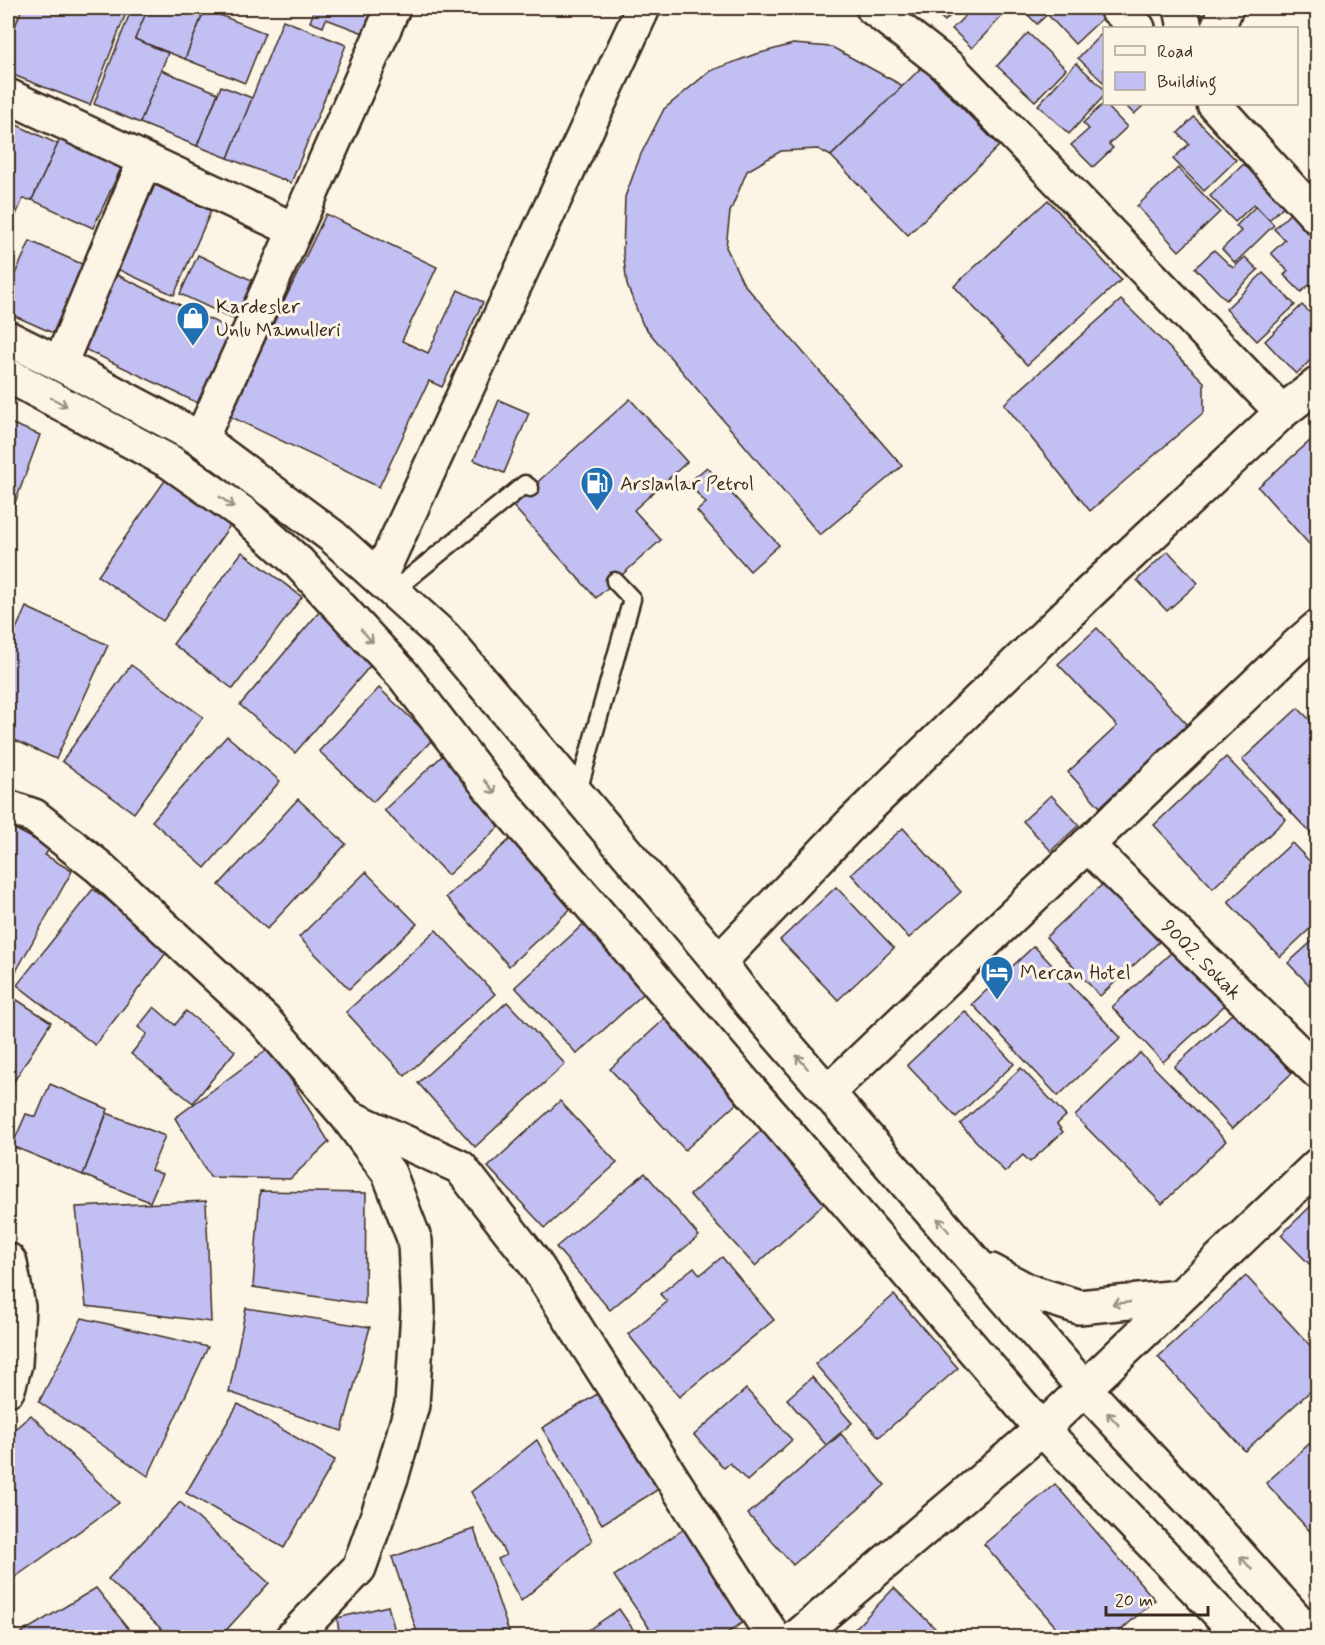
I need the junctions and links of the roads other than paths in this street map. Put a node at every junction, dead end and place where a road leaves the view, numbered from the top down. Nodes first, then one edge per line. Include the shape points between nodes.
1 (393, 8) edge
2 (643, 8) edge
3 (873, 8) edge
4 (1116, 8) edge
5 (1181, 8) edge
6 (1226, 8) edge
7 (1137, 27) edge
8 (1185, 27) edge
9 (1218, 27) edge
10 (8, 96) edge
11 (1215, 105) edge
12 (145, 160) junction
13 (1317, 218) edge
14 (295, 230) junction
15 (8, 338) edge
16 (60, 364) junction
17 (8, 375) edge
18 (1317, 384) edge
19 (1282, 412) junction
20 (201, 439) junction
21 (530, 488) dead end
22 (615, 581) dead end
23 (386, 584) junction
24 (1317, 627) edge
25 (578, 795) junction
26 (8, 807) edge
27 (1087, 845) junction
28 (719, 962) junction
29 (1317, 1072) edge
30 (828, 1092) junction
31 (346, 1115) junction
32 (1317, 1165) edge
33 (8, 1260) edge
34 (976, 1264) junction
35 (1179, 1297) junction
36 (1084, 1388) junction
37 (8, 1389) edge
38 (1042, 1429) junction
39 (292, 1638) edge
40 (774, 1638) edge
41 (796, 1638) edge
42 (1243, 1638) edge
43 (1313, 1638) edge

1 - 14 street
2 - 23 street
3 - 19 street via 950,68
4 - 7 street
5 - 8 street
6 - 9 street
10 - 12 street
11 - 13 street
12 - 14 street
12 - 16 street
14 - 20 street
15 - 16 street
16 - 20 street
17 -> 38 street via 170,462 244,514 298,562 403,675 490,788
18 - 19 street
19 - 28 street via 852,824
20 - 23 street via 332,536
21 - 23 lane via 525,484
22 - 25 lane via 632,599
23 - 25 street via 444,637
24 - 27 street
25 - 28 street
26 - 31 street via 34,816 99,867 265,1021
27 - 29 street, 9002. Sokak
27 - 30 street
30 -> 28 street
34 -> 30 street
31 - 39 street via 388,1173 415,1241 418,1311 412,1405 359,1568
31 - 40 street via 460,1167 534,1262
32 - 35 street
33 - 37 street via 18,1307 15,1364
35 -> 34 street via 1079,1307 1028,1291
34 - 36 street
35 - 36 street
36 - 38 street
43 -> 36 street
38 - 41 street
38 - 42 street

